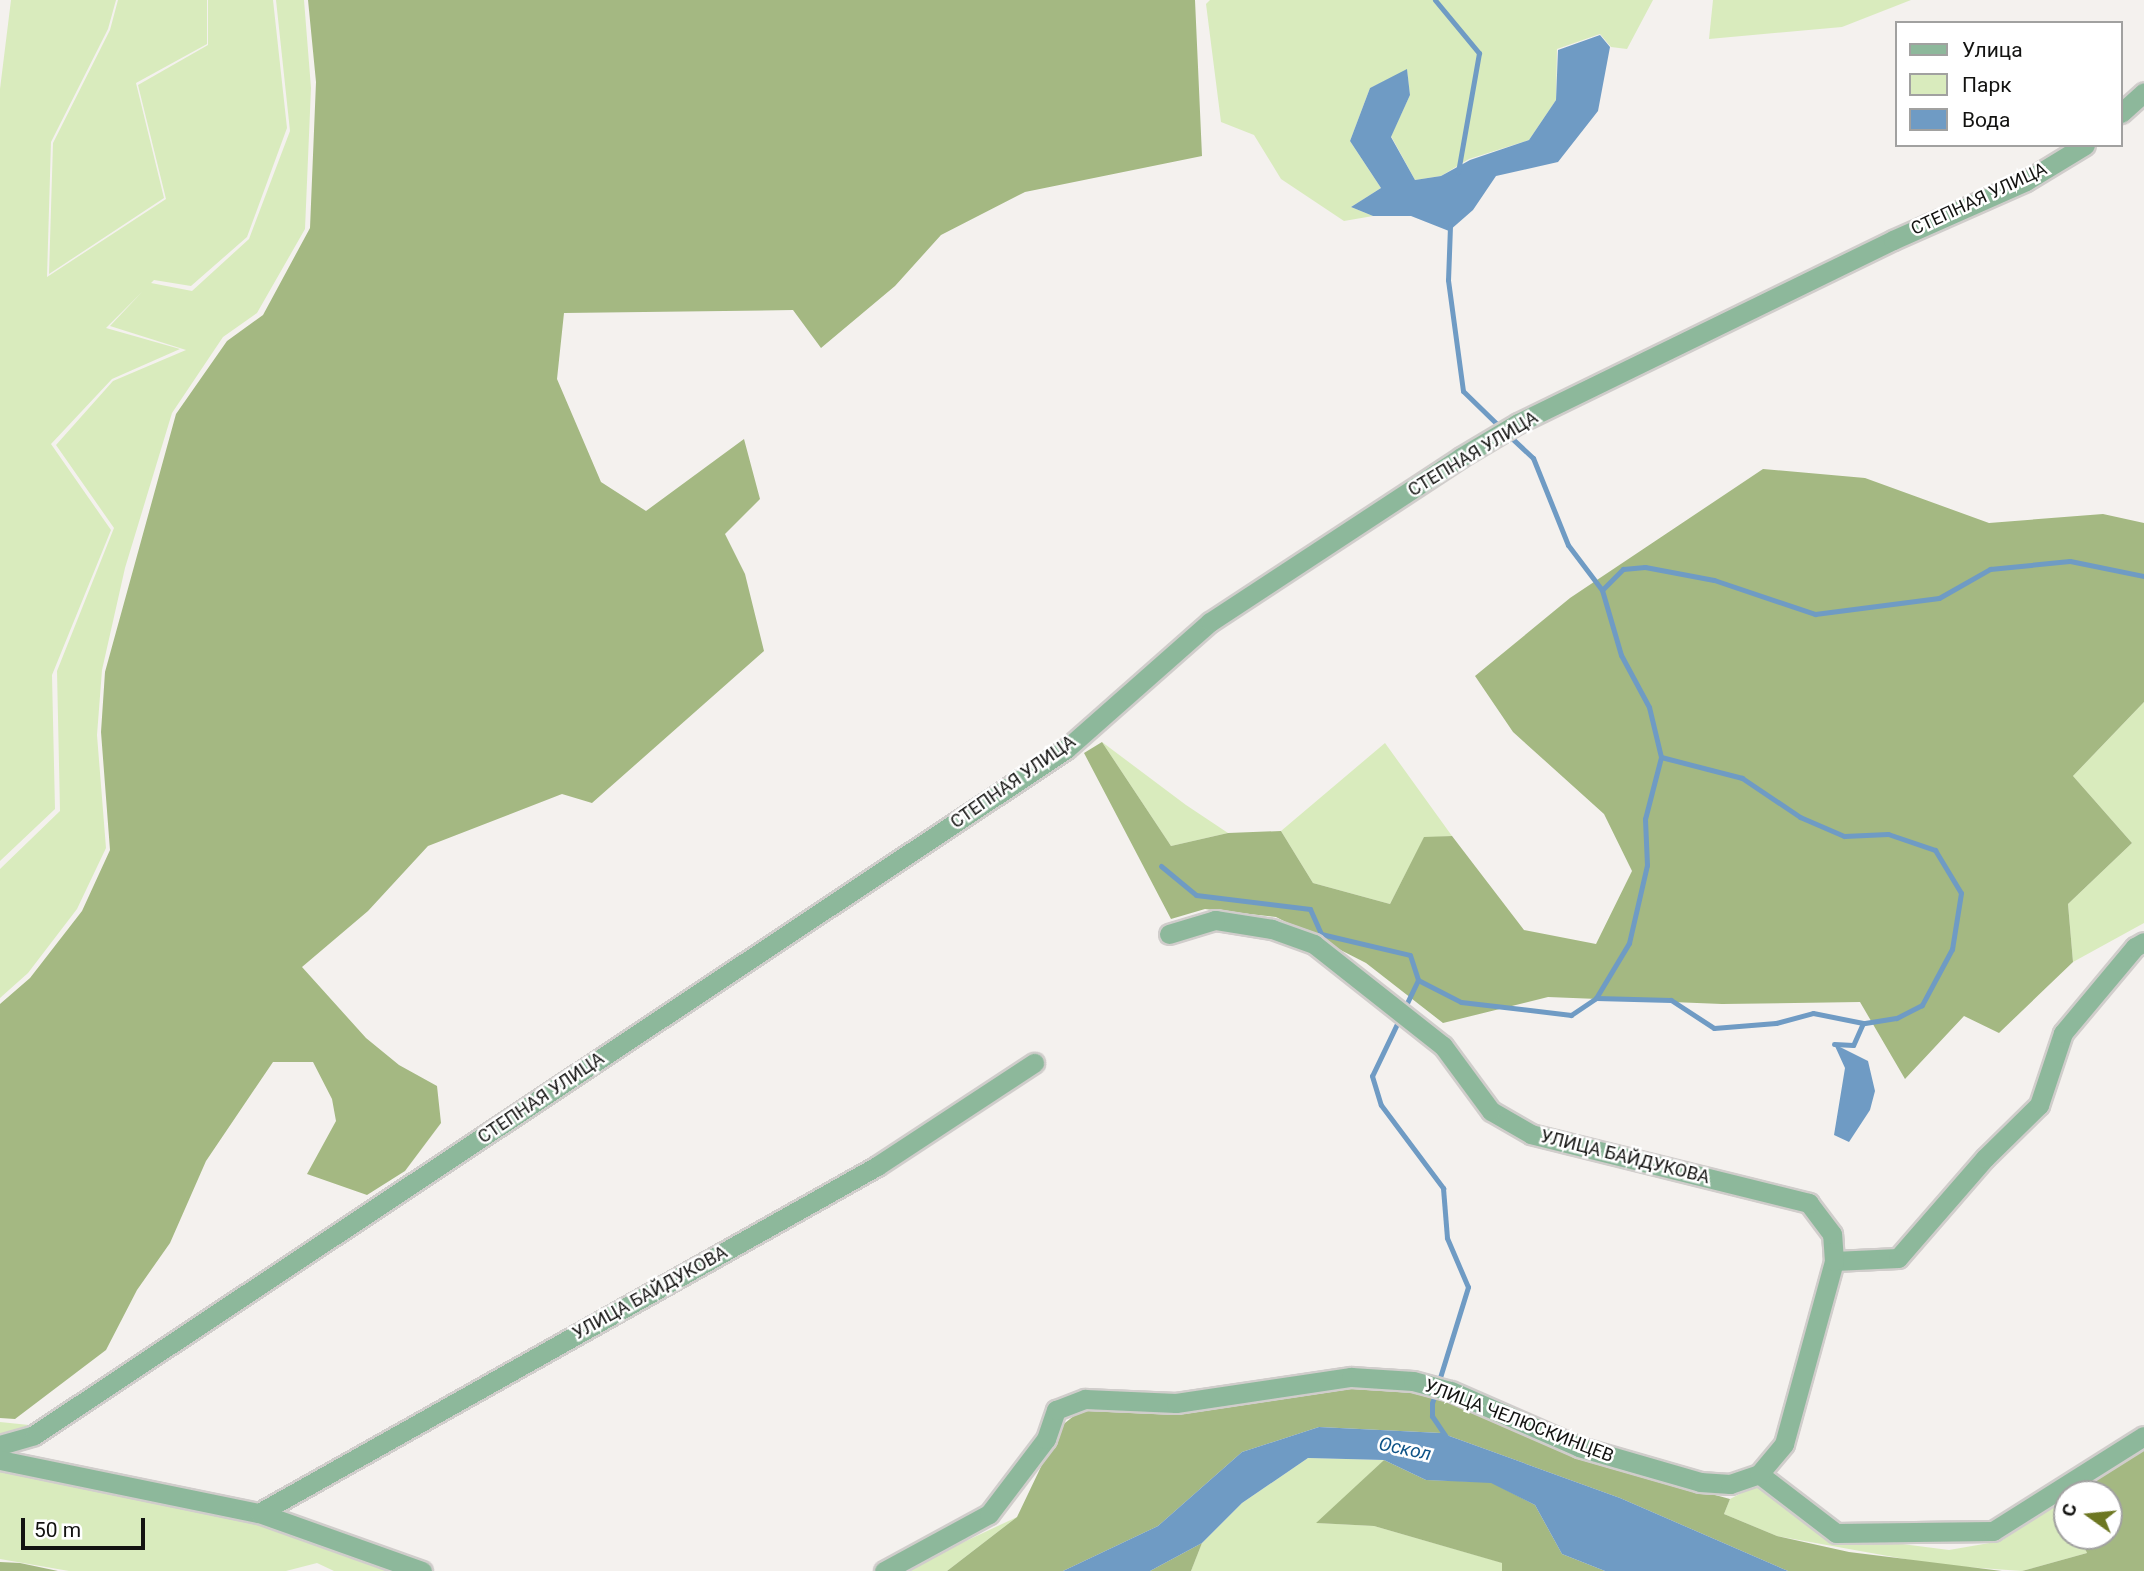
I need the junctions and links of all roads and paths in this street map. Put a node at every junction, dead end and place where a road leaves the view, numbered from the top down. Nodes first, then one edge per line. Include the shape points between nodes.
1 (2144, 92) edge
2 (2123, 111) edge
3 (2082, 147) edge
4 (1169, 934) dead end
5 (2144, 943) edge
6 (1034, 1063) dead end
7 (1834, 1261) junction
8 (2144, 1436) edge
9 (0, 1445) edge
10 (0, 1460) edge
11 (1759, 1474) junction
12 (259, 1513) junction
13 (422, 1571) edge
14 (884, 1571) edge

1 - 2 street
3 - 9 street, СТЕПНАЯ УЛИЦА via 2026,181 1893,240 1494,437 1210,622 1066,749 34,1435
4 - 7 street, УЛИЦА БАЙДУКОВА via 1215,920 1272,929 1314,944 1443,1046 1491,1111 1531,1134 1809,1203 1832,1234
5 - 7 street via 2135,947 2063,1033 2039,1105 1985,1158 1898,1258
6 - 12 street, УЛИЦА БАЙДУКОВА via 877,1166
7 - 11 street via 1783,1444
8 - 11 street via 1993,1531 1836,1533
10 - 12 street
11 - 14 street, УЛИЦА ЧЕЛЮСКИНЦЕВ via 1730,1484 1700,1482 1579,1447 1443,1389 1413,1381 1351,1377 1176,1403 1086,1399 1056,1410 1046,1439 989,1514
12 - 13 street

